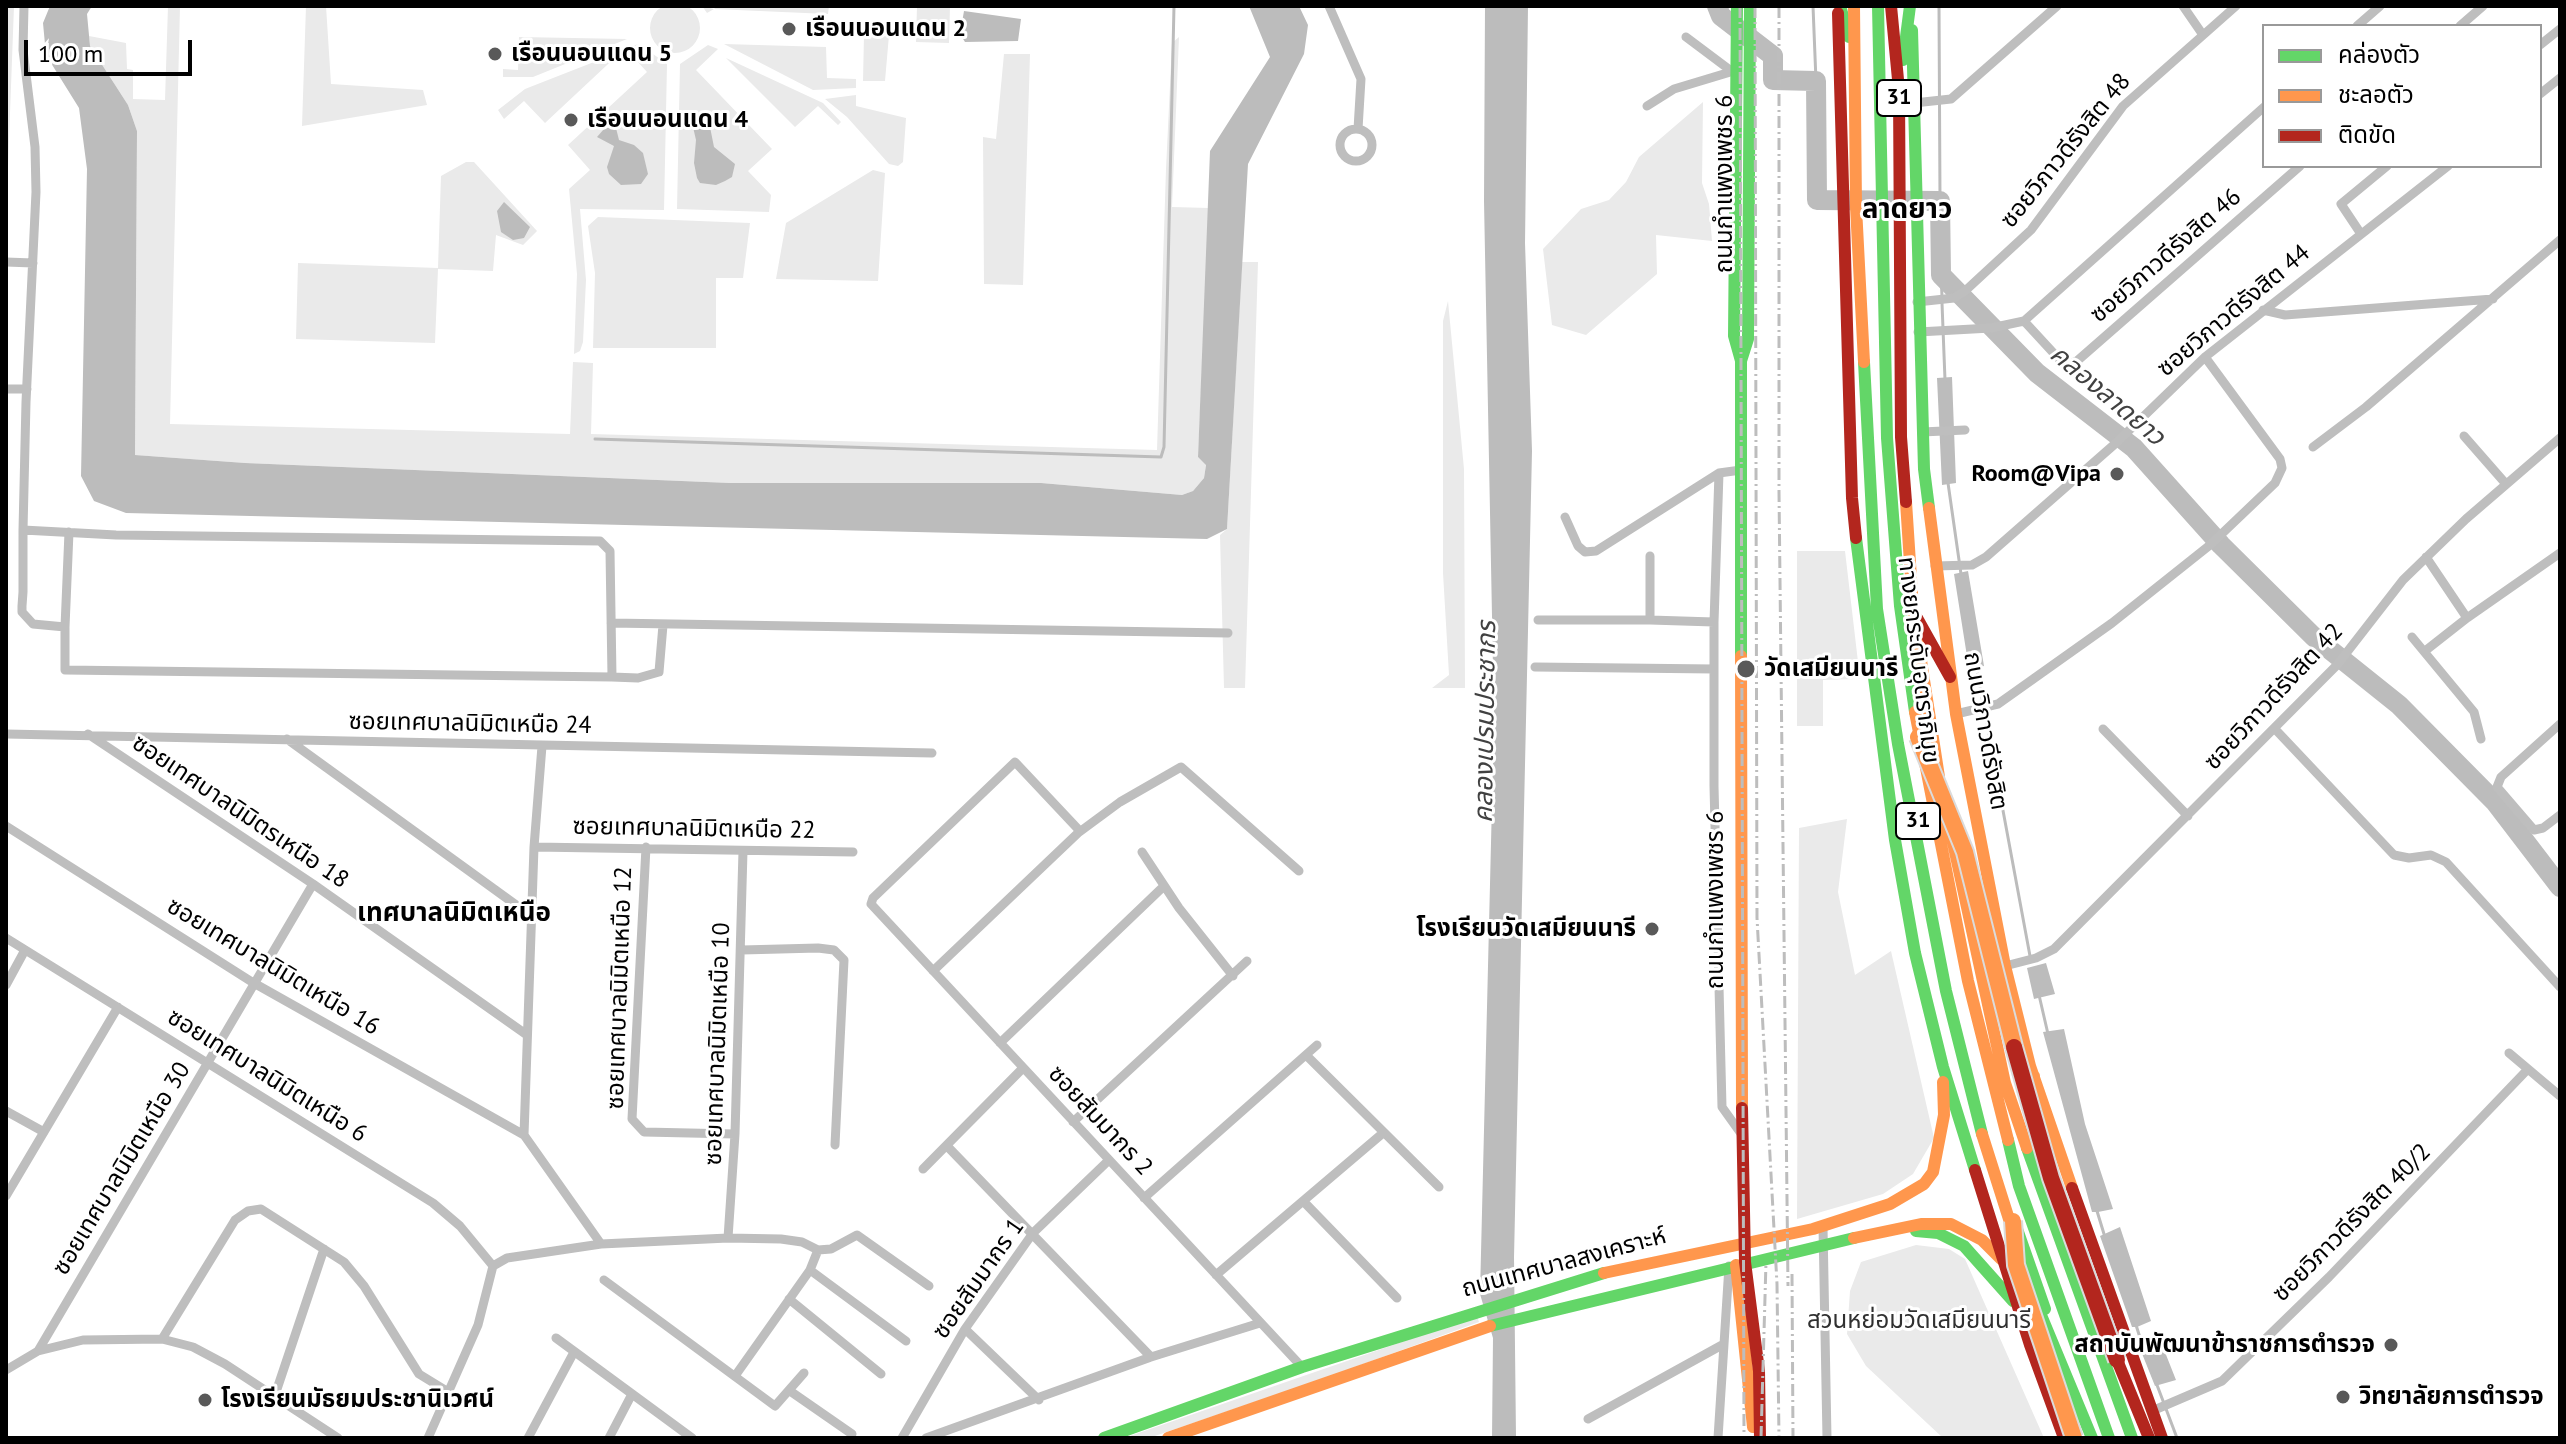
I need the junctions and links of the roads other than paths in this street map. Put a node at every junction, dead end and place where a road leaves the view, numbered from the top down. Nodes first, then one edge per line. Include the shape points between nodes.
1 (24, 6) edge
2 (1329, 6) edge
3 (1838, 6) edge
4 (1854, 6) edge
5 (1864, 6) edge
6 (1878, 6) edge
7 (1891, 6) edge
8 (1911, 6) edge
9 (2057, 6) edge
10 (2183, 6) edge
11 (2236, 6) edge
12 (2380, 6) edge
13 (2483, 6) edge
14 (1744, 8) edge
15 (2359, 24) edge
16 (2462, 24) edge
17 (2560, 29) edge
18 (2203, 35) junction
19 (1686, 37) dead end
20 (2542, 43) edge
21 (1743, 46) junction
22 (1855, 58) junction
23 (1734, 70) junction
24 (2560, 78) edge
25 (1899, 90) junction
26 (2542, 92) edge
27 (1914, 103) junction
28 (1647, 106) dead end
29 (2262, 113) edge
30 (1358, 129) dead end
31 (2298, 168) edge
32 (2385, 168) edge
33 (2445, 168) edge
34 (1849, 190) junction
35 (1849, 207) junction
36 (2361, 234) junction
37 (2560, 240) edge
38 (6, 262) edge
39 (33, 263) junction
40 (2493, 299) junction
41 (1917, 302) junction
42 (2263, 310) junction
43 (2024, 321) junction
44 (1918, 332) junction
45 (2205, 357) junction
46 (1741, 361) junction
47 (6, 389) edge
48 (27, 389) junction
49 (1962, 430) dead end
50 (1927, 432) junction
51 (2464, 436) dead end
52 (2560, 438) edge
53 (2313, 447) dead end
54 (1741, 470) junction
55 (1719, 473) junction
56 (2506, 484) junction
57 (1565, 517) dead end
58 (23, 530) junction
59 (69, 532) junction
60 (2560, 553) edge
61 (1650, 556) dead end
62 (2426, 557) junction
63 (1943, 566) junction
64 (1913, 609) junction
65 (2467, 618) junction
66 (1538, 620) dead end
67 (1650, 620) junction
68 (1714, 622) junction
69 (611, 623) junction
70 (663, 625) junction
71 (65, 627) junction
72 (1228, 633) dead end
73 (2412, 637) dead end
74 (2425, 651) junction
75 (1535, 667) dead end
76 (1714, 669) junction
77 (612, 677) junction
78 (1950, 677) junction
79 (1956, 714) junction
80 (2560, 724) edge
81 (2103, 729) dead end
82 (2275, 729) junction
83 (6, 734) edge
84 (88, 734) junction
85 (1918, 737) junction
86 (287, 739) junction
87 (2481, 739) dead end
88 (542, 746) junction
89 (932, 753) dead end
90 (2560, 815) edge
91 (2188, 816) junction
92 (6, 826) edge
93 (1078, 833) junction
94 (534, 847) junction
95 (646, 847) junction
96 (743, 851) junction
97 (853, 852) dead end
98 (1142, 852) dead end
99 (1299, 871) dead end
100 (313, 884) junction
101 (1164, 886) junction
102 (534, 918) junction
103 (6, 938) edge
104 (25, 950) junction
105 (742, 950) junction
106 (1247, 961) dead end
107 (2005, 966) junction
108 (933, 971) junction
109 (1233, 976) junction
110 (252, 982) junction
111 (6, 985) edge
112 (2560, 987) edge
113 (118, 1007) junction
114 (527, 1035) junction
115 (1000, 1043) junction
116 (1317, 1045) dead end
117 (2509, 1053) dead end
118 (1307, 1056) junction
119 (208, 1063) junction
120 (1943, 1067) junction
121 (1023, 1068) junction
122 (2528, 1069) junction
123 (2034, 1076) junction
124 (2560, 1096) edge
125 (6, 1111) edge
126 (1073, 1122) junction
127 (44, 1132) junction
128 (1383, 1133) junction
129 (735, 1134) junction
130 (524, 1135) junction
131 (1742, 1135) junction
132 (2028, 1142) junction
133 (835, 1145) dead end
134 (947, 1146) junction
135 (1109, 1160) junction
136 (923, 1169) dead end
137 (1439, 1187) dead end
138 (6, 1196) edge
139 (1144, 1198) junction
140 (1305, 1203) junction
141 (2013, 1221) junction
142 (1823, 1227) junction
143 (1887, 1230) junction
144 (1033, 1233) junction
145 (728, 1238) junction
146 (601, 1244) junction
147 (1744, 1244) junction
148 (1826, 1245) junction
149 (324, 1249) junction
150 (818, 1250) junction
151 (2003, 1261) junction
152 (1737, 1265) junction
153 (493, 1266) junction
154 (810, 1270) junction
155 (1216, 1275) junction
156 (604, 1280) dead end
157 (929, 1286) dead end
158 (1397, 1298) dead end
159 (789, 1299) junction
160 (2018, 1307) junction
161 (1260, 1323) junction
162 (965, 1329) junction
163 (556, 1338) dead end
164 (162, 1339) junction
165 (906, 1341) dead end
166 (1722, 1345) junction
167 (38, 1351) junction
168 (574, 1352) junction
169 (1151, 1357) junction
170 (1302, 1367) junction
171 (6, 1370) edge
172 (804, 1373) dead end
173 (881, 1374) dead end
174 (735, 1376) junction
175 (790, 1391) junction
176 (450, 1393) junction
177 (632, 1394) junction
178 (275, 1395) junction
179 (1039, 1400) junction
180 (2157, 1409) junction
181 (1588, 1419) dead end
182 (852, 1434) dead end
183 (338, 1438) edge
184 (428, 1438) edge
185 (528, 1438) edge
186 (609, 1438) edge
187 (692, 1438) edge
188 (902, 1438) edge
189 (926, 1438) edge
190 (1104, 1438) edge
191 (1168, 1438) edge
192 (1718, 1438) edge
193 (1757, 1438) edge
194 (1827, 1438) edge
195 (2064, 1438) edge
196 (2074, 1438) edge
197 (2093, 1438) edge
198 (2109, 1438) edge
199 (2132, 1438) edge
200 (2149, 1438) edge
201 (2162, 1438) edge

1 - 39 street via 23,50 35,147
2 - 30 street via 1361,79
3 - 22 main road
3 - 34 main road, 31
4 - 22 main road, 31
5 - 141 main road, ทางยกระดับอุตราภิมุข / 31 via 1882,606 1902,741 1951,987
6 - 85 main road, ทางยกระดับอุตราภิมุข / 31 via 1887,438 1900,606
7 - 25 main road, 31
8 - 25 main road
8 - 27 main road, ถนนวิภาวดีรังสิต / 31
9 - 27 street via 1951,99
10 - 18 street
11 - 18 street, ซอยวิภาวดีรังสิต 48
12 - 15 street
13 - 16 street
14 - 21 main road, ถนนกำแพงเพชร 6
17 - 20 street
18 - 41 street, ซอยวิภาวดีรังสิต 48 via 2123,106 2042,218 1965,291 1954,298
19 - 23 street
21 - 23 main road, ถนนกำแพงเพชร 6
21 - 46 main road, ถนนกำแพงเพชร 6 via 1748,339
22 - 34 main road, 31
23 - 28 street via 1674,89
23 - 46 main road, ถนนกำแพงเพชร 6 via 1734,336
24 - 26 street
25 - 64 main road, 31 via 1901,437
27 - 41 main road, ถนนวิภาวดีรังสิต / 31
29 - 43 street, ซอยวิภาวดีรังสิต 46
31 - 43 street, ซอยวิภาวดีรังสิต 46 via 2077,361 2059,359
32 - 36 street via 2341,204
33 - 36 street, ซอยวิภาวดีรังสิต 44
34 - 35 main road, 31
35 - 120 main road, 31 via 1852,498 1867,641 1904,898
35 - 197 main road, 31 via 1877,609 1898,744 1970,1095 2028,1284
36 - 42 street, ซอยวิภาวดีรังสิต 44
37 - 40 street
38 - 39 street
39 - 48 street
40 - 42 street via 2285,315
40 - 53 street
41 - 44 main road, ถนนวิภาวดีรังสิต / 31
42 - 45 street, ซอยวิภาวดีรังสิต 44
43 - 44 street, ซอยวิภาวดีรังสิต 46 via 1996,328
44 - 50 main road, ถนนวิภาวดีรังสิต / 31
45 - 63 street, ซอยวิภาวดีรังสิต 44 via 1986,557 1970,565
45 - 79 street via 2280,459 2275,483 2210,545 2112,623 1991,707
46 - 54 main road, ถนนกำแพงเพชร 6
47 - 48 street
48 - 58 street
49 - 50 street
50 - 63 main road, ถนนวิภาวดีรังสิต / 31
51 - 56 street
52 - 56 street, ซอยวิภาวดีรังสิต 42
54 - 55 street
54 - 131 main road, ถนนกำแพงเพชร 6
55 - 57 street via 1596,551 1578,546
55 - 68 street
56 - 62 street, ซอยวิภาวดีรังสิต 42
58 - 59 street
58 - 71 street via 22,612 33,624
59 - 69 street via 600,541 610,551
59 - 71 street
60 - 65 street
61 - 67 street
62 - 65 street
62 - 82 street, ซอยวิภาวดีรังสิต 42 via 2386,598 2337,665
63 - 78 main road, ถนนวิภาวดีรังสิต / 31
64 - 78 main road
64 - 132 main road, 31 via 1930,735 1982,980 2005,1083
65 - 74 street
66 - 67 street
67 - 68 street
68 - 76 street
69 - 70 street
69 - 77 street
70 - 72 street
70 - 77 street via 659,672
71 - 77 street via 62,664 71,673
73 - 74 street
74 - 87 street via 2474,712
75 - 76 street
76 - 131 street via 1722,1107
78 - 79 main road, ถนนวิภาวดีรังสิต / 31
79 - 107 main road, ถนนวิภาวดีรังสิต / 31
80 - 90 street via 2497,782 2534,830
81 - 91 street
82 - 91 street, ซอยวิภาวดีรังสิต 42
82 - 112 street via 2394,855 2431,855 2446,862
83 - 84 street, ซอยเทศบาลนิมิตเหนือ 24
84 - 86 street, ซอยเทศบาลนิมิตเหนือ 24
84 - 100 street, ซอยเทศบาลนิมิตรเหนือ 18
85 - 198 main road, ทางยกระดับอุตราภิมุข / 31, bridge via 1968,981 2015,1172
85 - 200 main road, bridge via 1965,852 2047,1163
86 - 88 street, ซอยเทศบาลนิมิตเหนือ 24
86 - 102 street
88 - 89 street, ซอยเทศบาลนิมิตเหนือ 24
88 - 94 street
91 - 107 street, ซอยวิภาวดีรังสิต 42 via 2054,949
92 - 110 street, ซอยเทศบาลนิมิตเหนือ 16
93 - 99 street via 1181,767
93 - 108 street
93 - 108 street, ซอยสัมมากร 2 via 1015,762 871,900
94 - 95 street, ซอยเทศบาลนิมิตเหนือ 22
94 - 102 street
95 - 96 street, ซอยเทศบาลนิมิตเหนือ 22
95 - 129 street, ซอยเทศบาลนิมิตเหนือ 12 via 632,1119 644,1132
96 - 97 street, ซอยเทศบาลนิมิตเหนือ 22
96 - 105 street, ซอยเทศบาลนิมิตเหนือ 10
98 - 101 street
100 - 110 street, ซอยเทศบาลนิมิตเหนือ 30
100 - 114 street, ซอยเทศบาลนิมิตรเหนือ 18
101 - 109 street
101 - 115 street
102 - 114 street
103 - 104 street, ซอยเทศบาลนิมิตเหนือ 6
104 - 111 street
104 - 113 street, ซอยเทศบาลนิมิตเหนือ 6
105 - 129 street, ซอยเทศบาลนิมิตเหนือ 10
105 - 133 street via 818,948 834,950 844,960
106 - 109 street
107 - 123 main road, ถนนวิภาวดีรังสิต / 31
108 - 115 street, ซอยสัมมากร 2
109 - 126 street
110 - 119 street, ซอยเทศบาลนิมิตเหนือ 30
110 - 130 street, ซอยเทศบาลนิมิตเหนือ 16
113 - 119 street, ซอยเทศบาลนิมิตเหนือ 6
113 - 127 street
114 - 130 street
115 - 121 street, ซอยสัมมากร 2
116 - 118 street
117 - 122 street
118 - 128 street
118 - 139 street
119 - 153 street, ซอยเทศบาลนิมิตเหนือ 6 via 433,1203
119 - 167 street, ซอยเทศบาลนิมิตเหนือ 30
120 - 142 main road, ถนนเทศบาลสงเคราะห์ via 1940,1148 1924,1184 1890,1204
120 - 151 main road, 31
121 - 126 street, ซอยสัมมากร 2
121 - 134 street
122 - 124 street
122 - 180 street, ซอยวิภาวดีรังสิต 40/2 via 2222,1381
123 - 132 main road
123 - 180 main road, ถนนวิภาวดีรังสิต / 31
125 - 127 street
126 - 135 street, ซอยสัมมากร 2
127 - 138 street
128 - 137 street
128 - 140 street
129 - 145 street, ซอยเทศบาลนิมิตเหนือ 10
130 - 146 street
131 - 147 main road, ถนนกำแพงเพชร 6
132 - 199 main road, 31 via 2074,1285
134 - 136 street
134 - 144 street
135 - 139 street, ซอยสัมมากร 2
135 - 144 street, ซอยสัมมากร 1
139 - 155 street, ซอยสัมมากร 2
140 - 155 street
140 - 158 street
141 - 196 main road, bridge via 2016,1265
141 - 197 main road, ทางยกระดับอุตราภิมุข / 31, bridge
142 - 147 main road, ถนนเทศบาลสงเคราะห์
142 - 148 street
143 - 148 main road, ถนนเทศบาลสงเคราะห์
143 - 151 main road, ถนนเทศบาลสงเคราะห์ via 1951,1224 1982,1240
143 - 160 main road via 1951,1238 1982,1262
144 - 162 street, ซอยสัมมากร 1
144 - 169 street
145 - 146 street
145 - 150 street via 791,1240
146 - 153 street via 507,1258
147 - 152 main road, ถนนกำแพงเพชร 6
147 - 170 main road, ถนนเทศบาลสงเคราะห์ via 1576,1280
148 - 152 main road, ถนนเทศบาลสงเคราะห์
148 - 194 street
149 - 164 street via 261,1209 248,1211 235,1220
149 - 176 street via 344,1262 364,1286 419,1374
149 - 178 street
150 - 154 street
150 - 157 street via 857,1235
151 - 160 main road, 31
152 - 166 street
152 - 191 main road, ถนนเทศบาลสงเคราะห์ via 1513,1318
152 - 193 main road, ถนนกำแพงเพชร 6 via 1759,1371
153 - 176 street via 478,1325
154 - 159 street
154 - 165 street
155 - 161 street, ซอยสัมมากร 2
156 - 174 street
159 - 173 street
159 - 174 street
160 - 195 main road, 31
161 - 169 street
161 - 170 street, ซอยสัมมากร 2
162 - 179 street
162 - 188 street, ซอยสัมมากร 1
163 - 168 street
164 - 167 street via 83,1340
164 - 178 street via 193,1347
166 - 181 street
166 - 192 street
167 - 171 street
168 - 177 street
168 - 185 street
169 - 179 street
170 - 190 main road, ถนนเทศบาลสงเคราะห์
172 - 175 street
174 - 175 street via 775,1406
175 - 182 street
176 - 184 street
177 - 186 street
177 - 187 street
178 - 183 street
179 - 189 street
180 - 201 main road, ถนนวิภาวดีรังสิต / 31

